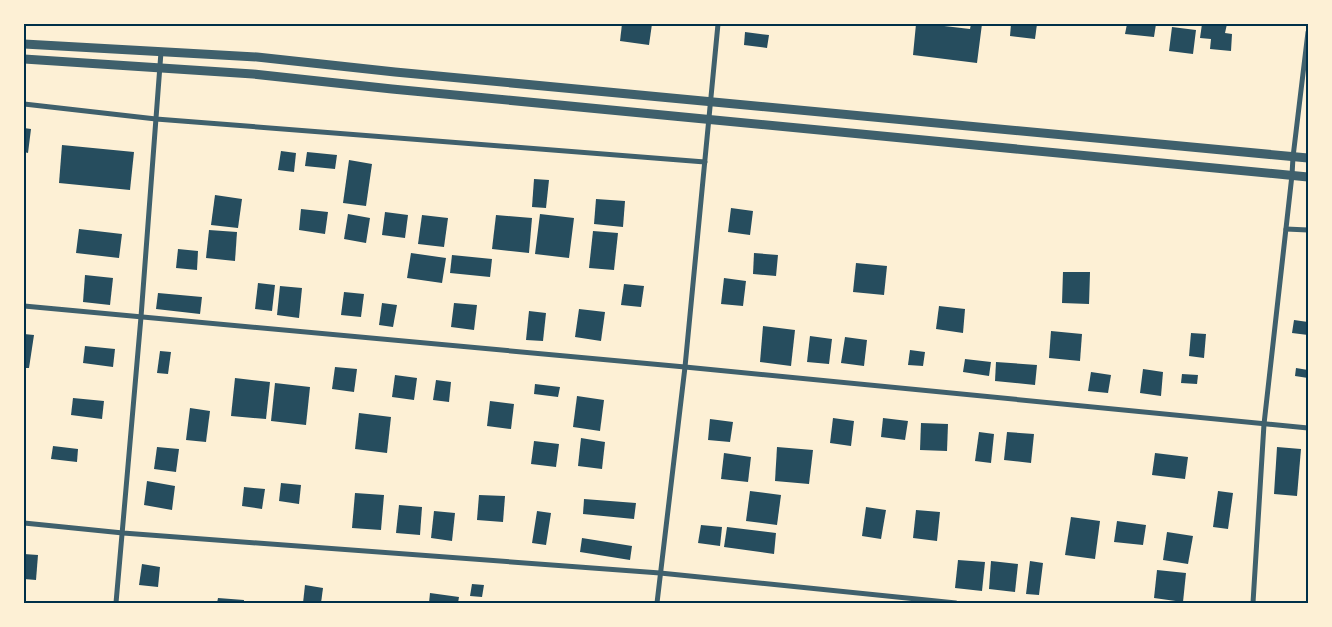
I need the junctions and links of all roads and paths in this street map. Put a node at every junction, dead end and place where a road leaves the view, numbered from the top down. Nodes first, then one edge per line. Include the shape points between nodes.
1 (718, 24) edge
2 (1308, 32) edge
3 (24, 44) edge
4 (161, 52) junction
5 (24, 59) edge
6 (160, 69) junction
7 (711, 101) junction
8 (24, 104) edge
9 (156, 119) junction
10 (709, 119) junction
11 (1292, 157) junction
12 (1308, 158) edge
13 (705, 162) junction
14 (1292, 175) junction
15 (1308, 177) edge
16 (1286, 229) junction
17 (1308, 230) edge
18 (24, 306) edge
19 (141, 317) junction
20 (684, 367) junction
21 (1264, 424) junction
22 (1308, 428) edge
23 (24, 523) edge
24 (123, 533) junction
25 (660, 573) junction
26 (116, 603) edge
27 (657, 603) edge
28 (956, 603) edge
29 (1253, 603) edge

1 - 7 street
2 - 11 street
3 - 4 street
4 - 6 street
4 - 7 street via 257,57
5 - 6 street
6 - 9 street
6 - 10 street via 253,74
7 - 10 street
7 - 11 street
8 - 9 street
9 - 13 street
9 - 19 street
10 - 13 street
10 - 14 street
11 - 12 street
11 - 14 street
13 - 20 street
14 - 15 street
14 - 16 street
16 - 17 street
16 - 21 street
18 - 19 street
19 - 20 street
19 - 24 street
20 - 21 street
20 - 25 street
21 - 22 street
21 - 29 street
23 - 24 street
24 - 25 street
24 - 26 street
25 - 27 street
25 - 28 street

